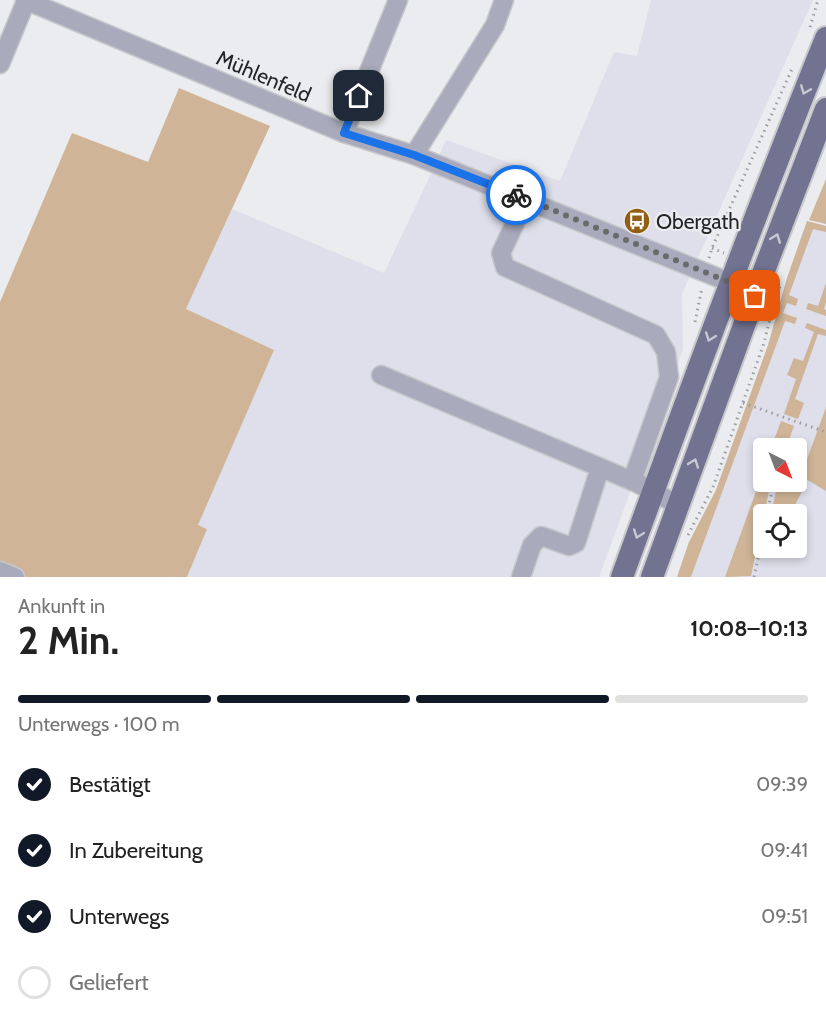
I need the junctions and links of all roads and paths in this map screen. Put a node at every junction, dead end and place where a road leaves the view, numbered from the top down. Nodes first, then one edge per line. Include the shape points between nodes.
1 (25, 0) edge
2 (398, 0) edge
3 (504, 0) edge
4 (818, 0) edge
5 (818, 34) edge
6 (795, 63) dead end
7 (0, 64) edge
8 (826, 109) edge
9 (344, 133) junction
10 (414, 155) junction
11 (526, 200) junction
12 (712, 248) dead end
13 (783, 275) dead end
14 (730, 282) junction
15 (756, 293) junction
16 (381, 375) dead end
17 (742, 403) junction
18 (826, 432) edge
19 (600, 468) junction
20 (632, 481) junction
21 (653, 491) junction
22 (678, 505) junction
23 (685, 542) dead end
24 (758, 558) edge
25 (0, 571) edge
26 (15, 577) edge
27 (521, 577) edge
28 (622, 577) edge
29 (652, 577) edge
30 (754, 577) edge

1 - 7 street
1 - 9 street, Mühlenfeld
2 - 9 street
3 - 10 street via 495,25
4 - 5 path
5 -> 14 main road via 784,142
6 - 12 path
15 -> 8 main road
9 - 10 street, Mühlenfeld
10 - 11 street, Mühlenfeld
11 - 14 street, Mühlenfeld
11 - 20 street via 501,253 505,267 656,335 666,352 669,377
13 - 17 path
14 - 15 street, Mühlenfeld
14 -> 21 main road
22 -> 15 main road
16 - 19 street
17 - 18 path
17 - 23 path via 713,487
19 - 20 street
19 - 27 street via 576,543 569,546 541,536 532,544
20 - 21 street
21 - 22 street
21 -> 28 main road
22 - 29 main road
24 - 30 path
25 - 26 street

